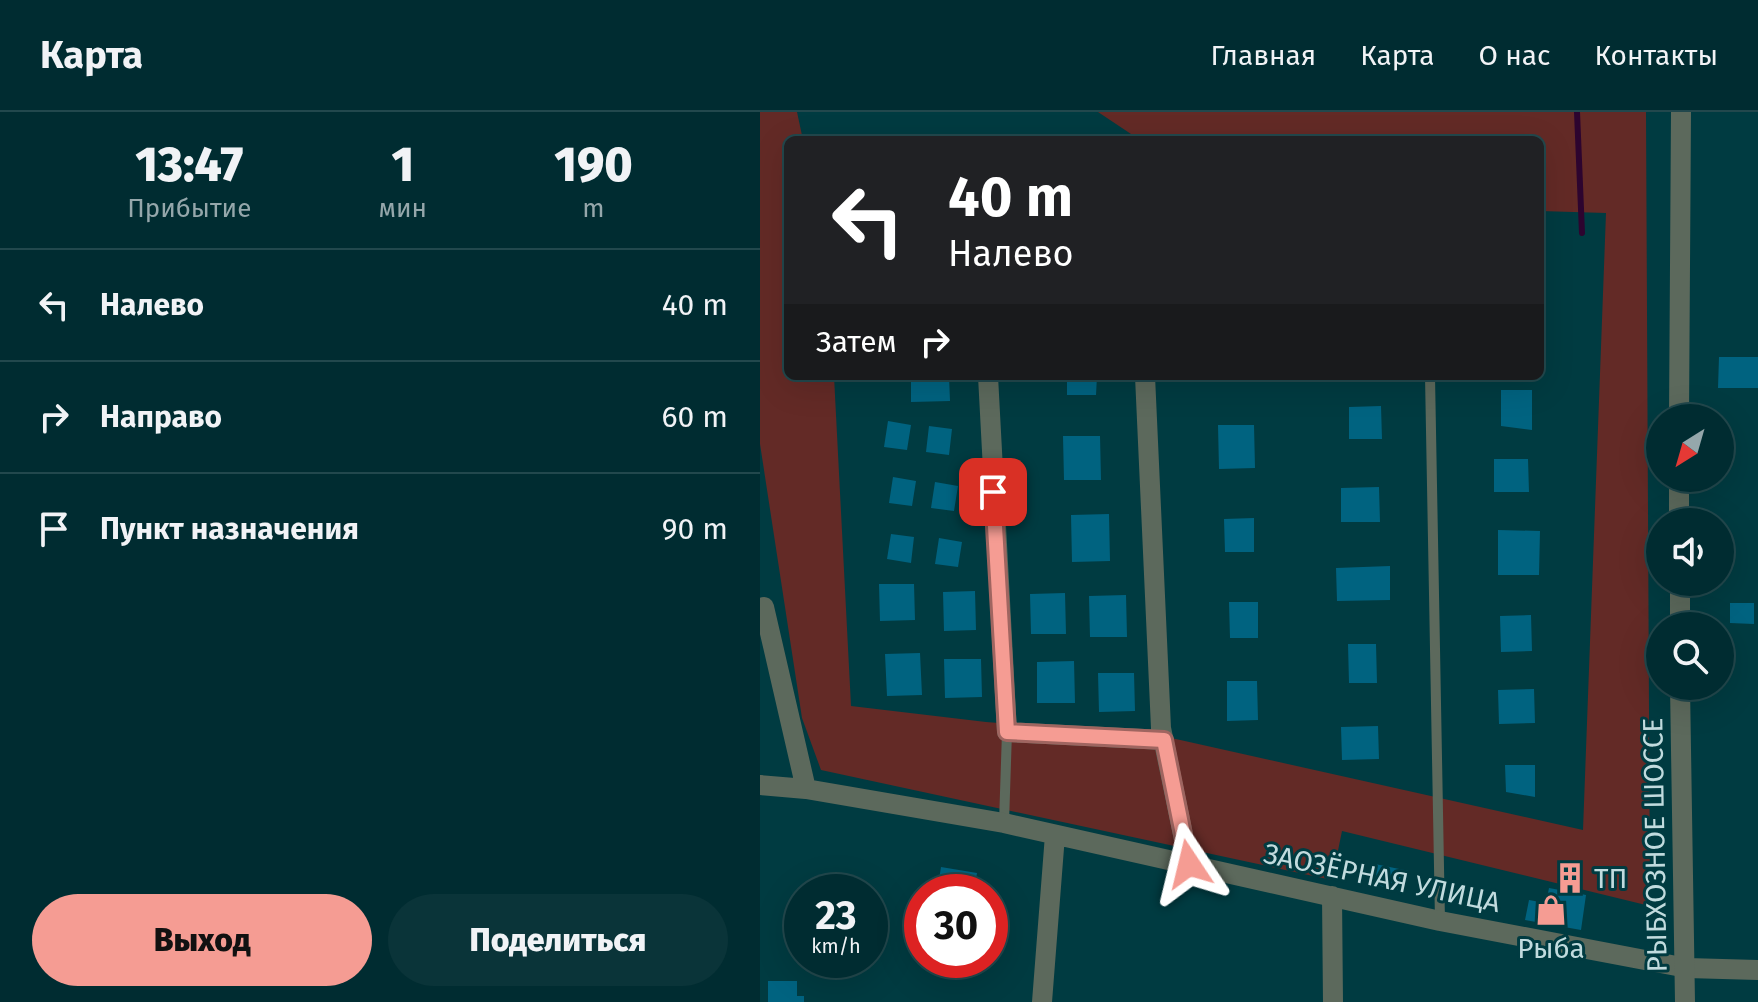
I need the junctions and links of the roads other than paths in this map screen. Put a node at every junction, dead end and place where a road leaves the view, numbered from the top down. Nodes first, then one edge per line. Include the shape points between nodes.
1 (1681, 112) edge
2 (988, 380) edge
3 (1145, 380) edge
4 (1430, 380) edge
5 (1679, 404) edge
6 (764, 607) dead end
7 (1680, 700) edge
8 (1007, 732) junction
9 (1164, 740) junction
10 (760, 785) edge
11 (806, 789) junction
12 (1004, 823) junction
13 (1055, 835) junction
14 (1189, 864) junction
15 (1332, 896) junction
16 (1440, 921) junction
17 (1687, 968) junction
18 (1758, 970) edge
19 (1042, 1002) edge
20 (1333, 1002) edge
21 (1685, 1002) edge

1 - 5 street
2 - 8 street
3 - 9 street
4 - 16 lane
6 - 11 street
7 - 17 street, РЫБХОЗНОЕ ШОССЕ
8 - 9 street
8 - 12 lane
9 - 14 street
10 - 11 street, ЗАОЗЁРНАЯ УЛИЦА
11 - 12 street, ЗАОЗЁРНАЯ УЛИЦА
12 - 13 street, ЗАОЗЁРНАЯ УЛИЦА
13 - 14 street, ЗАОЗЁРНАЯ УЛИЦА
13 - 19 street
14 - 15 street, ЗАОЗЁРНАЯ УЛИЦА
15 - 16 street, ЗАОЗЁРНАЯ УЛИЦА
15 - 20 street
16 - 17 street, ЗАОЗЁРНАЯ УЛИЦА
17 - 18 street, ЗАОЗЁРНАЯ УЛИЦА
17 - 21 street, РЫБХОЗНОЕ ШОССЕ

